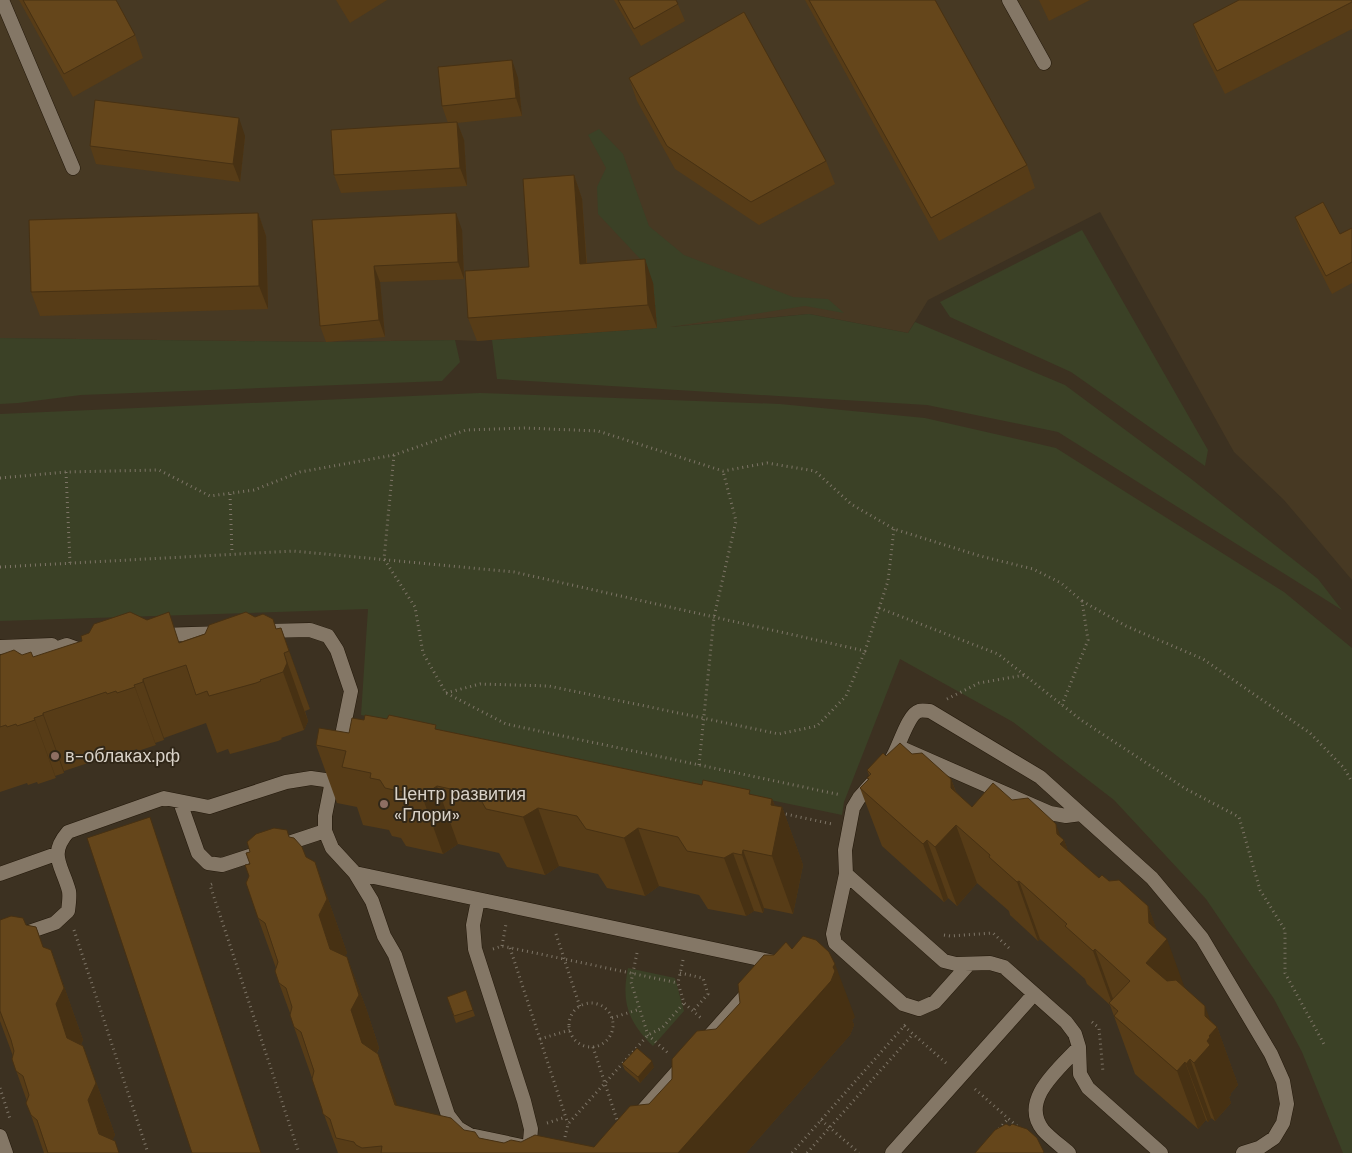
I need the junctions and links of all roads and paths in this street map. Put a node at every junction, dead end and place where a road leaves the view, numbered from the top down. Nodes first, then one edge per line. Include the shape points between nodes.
1 (2, 0) edge
2 (1009, 0) edge
3 (1044, 63) dead end
4 (73, 168) dead end
5 (394, 455) junction
6 (723, 471) junction
7 (66, 472) junction
8 (0, 478) edge
9 (230, 494) junction
10 (894, 529) junction
11 (232, 553) junction
12 (384, 560) junction
13 (70, 563) junction
14 (0, 567) edge
15 (1082, 601) junction
16 (879, 608) junction
17 (714, 617) junction
18 (232, 632) edge
19 (251, 632) edge
20 (143, 635) edge
21 (67, 645) junction
22 (101, 646) edge
23 (0, 647) edge
24 (864, 650) junction
25 (0, 672) edge
26 (1025, 675) junction
27 (446, 693) junction
28 (1062, 705) junction
29 (930, 711) junction
30 (704, 718) junction
31 (899, 748) junction
32 (699, 765) junction
33 (332, 781) junction
34 (1352, 782) edge
35 (859, 798) junction
36 (180, 802) junction
37 (774, 812) edge
38 (1081, 814) junction
39 (849, 828) junction
40 (325, 831) junction
41 (56, 854) junction
42 (230, 863) junction
43 (355, 873) junction
44 (0, 874) edge
45 (846, 874) junction
46 (478, 900) junction
47 (68, 911) junction
48 (550, 915) junction
49 (641, 934) junction
50 (0, 942) edge
51 (687, 944) junction
52 (510, 948) junction
53 (476, 954) junction
54 (790, 957) edge
55 (564, 959) junction
56 (774, 962) junction
57 (969, 964) junction
58 (680, 973) junction
59 (633, 974) junction
60 (678, 983) junction
61 (1034, 994) junction
62 (684, 1003) junction
63 (580, 1006) junction
64 (640, 1009) junction
65 (919, 1009) junction
66 (693, 1011) junction
67 (612, 1018) junction
68 (897, 1019) dead end
69 (904, 1026) junction
70 (570, 1030) junction
71 (714, 1030) junction
72 (913, 1034) junction
73 (648, 1035) junction
74 (540, 1039) junction
75 (1324, 1046) dead end
76 (593, 1047) junction
77 (1079, 1047) junction
78 (683, 1066) junction
79 (961, 1076) junction
80 (605, 1083) junction
81 (1009, 1118) junction
82 (1036, 1118) junction
83 (821, 1120) junction
84 (568, 1124) junction
85 (1017, 1126) junction
86 (830, 1127) junction
87 (1023, 1131) edge
88 (997, 1132) edge
89 (1011, 1133) edge
90 (622, 1135) joint
91 (0, 1136) edge
92 (560, 1148) edge
93 (514, 1149) edge
94 (530, 1150) edge
95 (6, 1153) edge
96 (148, 1153) edge
97 (299, 1153) edge
98 (792, 1153) edge
99 (807, 1153) edge
100 (859, 1153) edge
101 (892, 1153) edge
102 (1069, 1153) edge
103 (1161, 1153) edge
104 (1243, 1153) edge

1 - 4 lane
2 - 3 lane
5 - 6 path via 466,430 598,431
5 - 9 path via 300,472 254,490
5 - 12 path
6 - 10 path via 767,463 815,471 851,504
6 - 17 path via 736,521
7 - 8 path
7 - 9 path via 159,470 210,496
7 - 13 path
9 - 11 path
10 - 15 path via 1033,569 1061,583
10 - 16 path via 888,582
11 - 12 path via 293,550
11 - 13 path
12 - 17 path via 514,572
12 - 27 path via 414,607 423,653
13 - 14 path
15 - 28 path via 1088,640
15 - 34 path via 1126,626 1203,659 1310,733 1344,768
16 - 24 path
16 - 26 path via 998,654
17 - 24 path
17 - 30 path
18 - 20 lane
19 - 33 lane via 310,630 328,636 337,650 351,691
21 - 22 lane via 78,649
21 - 23 lane
21 - 25 lane via 23,660
24 - 30 path via 846,696 817,726 779,734
26 - 28 path
26 - 29 path via 979,683 950,696
27 - 30 path via 480,684 550,686
27 - 32 path via 506,724
28 - 75 path via 1186,789 1239,817 1260,890 1285,930 1285,973
29 - 31 lane via 920,710 911,716
29 - 38 lane via 1040,777
30 - 32 path
31 - 35 lane via 888,766
31 - 38 lane via 1050,813
32 - 35 path
33 - 36 lane via 311,778 286,782 209,807
33 - 40 lane
35 - 39 lane via 853,808
36 - 41 lane via 164,798 68,832 59,842
36 - 42 lane via 198,853 208,864 222,866
37 - 39 path
38 - 104 lane via 1152,878 1202,938 1271,1054 1283,1081 1287,1104 1283,1123 1274,1138
39 - 45 lane via 845,850
40 - 42 lane
40 - 43 lane via 332,848
41 - 44 lane
41 - 47 lane via 70,893
42 - 97 path via 234,877 210,885
43 - 46 lane
43 - 93 lane via 372,901 384,936 395,955 448,1115 458,1128 470,1135
45 - 57 lane via 944,961
45 - 65 lane via 831,945 904,1004
46 - 48 lane
46 - 53 lane via 473,925
47 - 50 lane via 55,923
47 - 96 path
48 - 49 lane
48 - 55 path
49 - 51 lane
49 - 59 path
51 - 56 lane
51 - 58 path
52 - 53 path via 502,946
52 - 55 path
52 - 74 path
53 - 94 lane via 524,1102 531,1129
54 - 56 lane
55 - 59 path
55 - 63 path
56 - 71 lane
57 - 61 lane via 990,963 1004,967
57 - 65 lane via 935,1002
58 - 60 path
58 - 66 path via 703,978 708,994
59 - 60 path
59 - 64 path via 631,982
60 - 62 path
61 - 77 lane via 1066,1022
61 - 79 lane
62 - 66 path
62 - 73 path via 662,1028
63 - 67 path via 598,1005
63 - 70 path via 573,1012
64 - 67 path
64 - 73 path
65 - 69 path
66 - 71 path
67 - 76 path via 613,1028 609,1037
68 - 69 path
69 - 72 path
69 - 83 path
70 - 74 path
70 - 76 path via 574,1039 583,1046
71 - 78 lane
72 - 79 path
72 - 86 path
73 - 78 path
73 - 80 path
74 - 84 path
76 - 80 path
77 - 82 lane via 1041,1090 1035,1103
77 - 103 lane via 1080,1074 1088,1088
78 - 90 lane
79 - 81 path
79 - 101 lane
80 - 84 path
80 - 90 path
81 - 85 path
81 - 88 path
82 - 85 path
82 - 102 lane
83 - 86 path
83 - 98 path
84 - 92 path
85 - 87 path
85 - 89 path
86 - 99 path
86 - 100 path
91 - 95 lane
92 - 94 lane
93 - 94 lane

